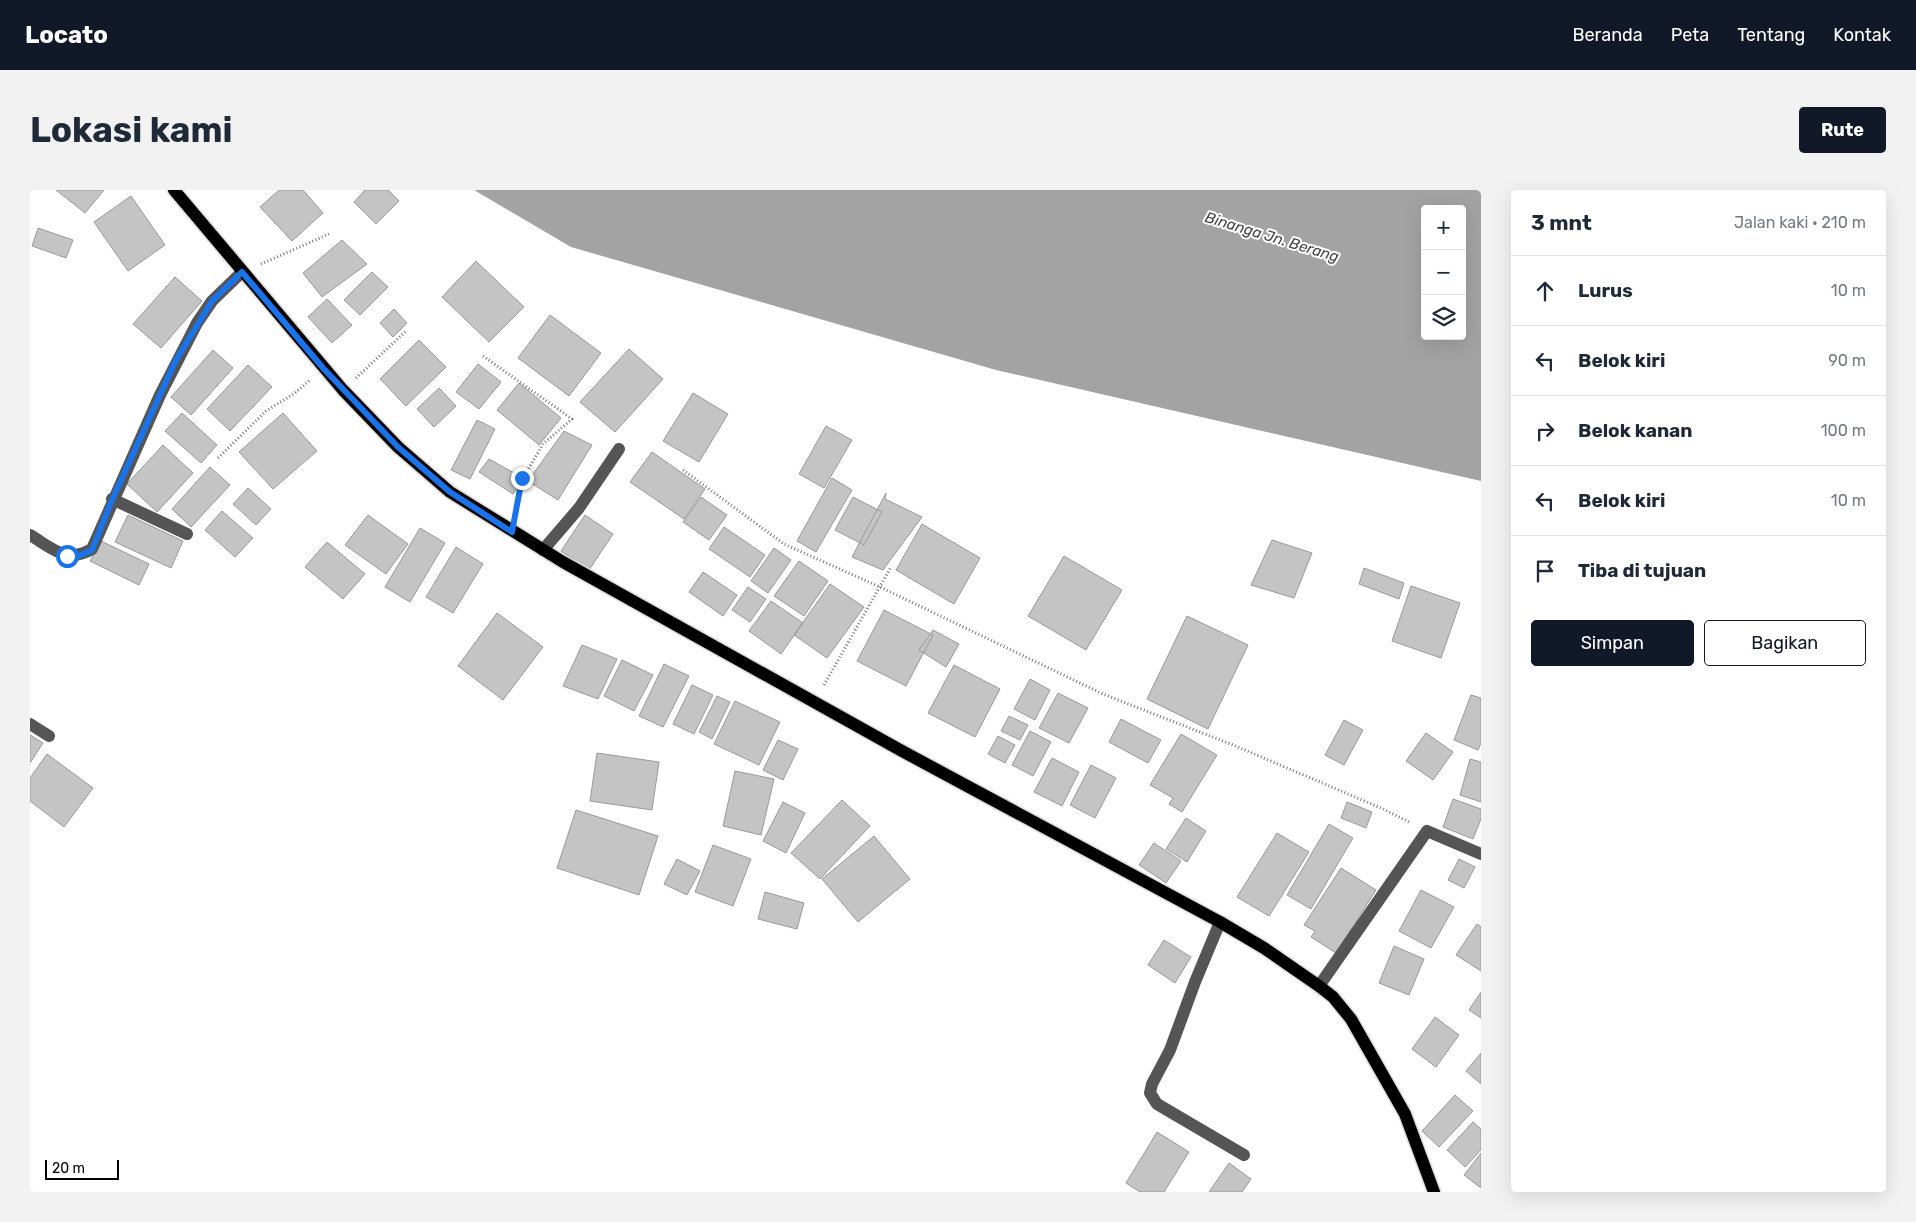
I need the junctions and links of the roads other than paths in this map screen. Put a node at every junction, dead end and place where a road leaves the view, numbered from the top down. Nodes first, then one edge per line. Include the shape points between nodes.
1 (174, 190) edge
2 (239, 275) junction
3 (619, 449) dead end
4 (112, 500) junction
5 (187, 534) dead end
6 (30, 535) edge
7 (543, 550) junction
8 (30, 724) edge
9 (49, 736) dead end
10 (1481, 854) edge
11 (1220, 922) junction
12 (1319, 986) junction
13 (1244, 1155) dead end
14 (1434, 1192) edge

1 - 2 main road
2 - 4 street via 212,301 176,360
2 - 7 main road via 343,390 418,466 450,492
3 - 7 street via 579,508
4 - 5 street
4 - 6 street via 92,550 82,555 67,556
7 - 11 main road via 902,751
8 - 9 street
10 - 12 street via 1427,832
11 - 12 main road
11 - 13 street via 1150,1093 1157,1104
12 - 14 main road via 1350,1019 1405,1114

